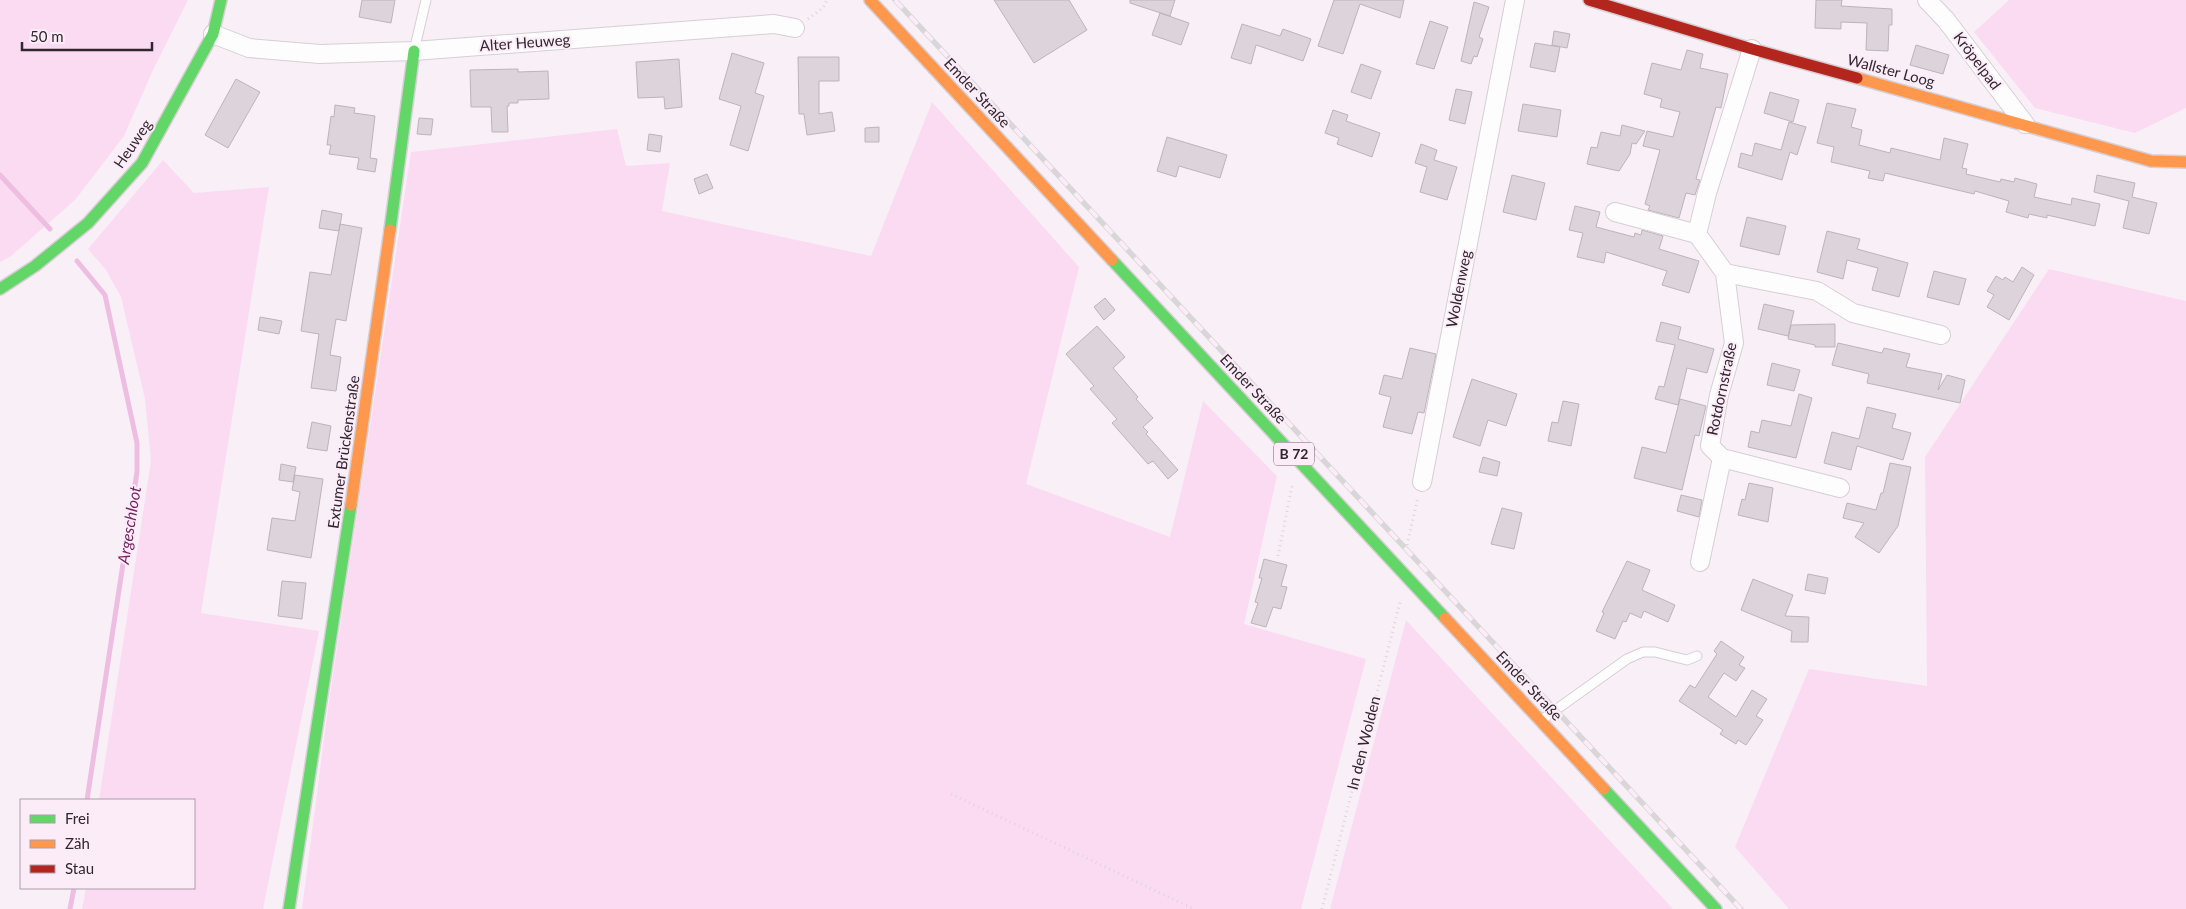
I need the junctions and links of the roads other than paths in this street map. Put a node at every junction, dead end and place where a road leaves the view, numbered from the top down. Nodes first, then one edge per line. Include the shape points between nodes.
1 (221, 0) edge
2 (426, 0) edge
3 (870, 0) edge
4 (1515, 0) edge
5 (1589, 0) edge
6 (1927, 0) edge
7 (795, 28) road end
8 (213, 34) junction
9 (1752, 49) junction
10 (414, 51) junction
11 (2025, 124) junction
12 (2186, 162) edge
13 (1615, 212) dead end
14 (1697, 234) junction
15 (1725, 273) junction
16 (0, 289) edge
17 (1941, 335) dead end
18 (1722, 458) junction
19 (1422, 482) road end
20 (1840, 488) dead end
21 (1700, 562) dead end
22 (1697, 656) dead end
23 (1541, 721) junction
24 (290, 909) edge
25 (1716, 909) edge

1 - 8 street, Heuweg
2 - 10 lane, Extumer Brückenstraße
3 - 23 street, Emder Straße / B 72
4 - 19 street, Woldenweg
5 - 9 street, Wallster Loog
6 - 11 street, Kröpelpad via 1946,20
7 - 10 street, Alter Heuweg via 774,24
8 - 10 street, Alter Heuweg via 249,48 320,54
8 - 16 street, Heuweg via 142,162 88,223 35,266
9 - 11 street, Wallster Loog
9 - 14 street
10 - 24 street, Extumer Brückenstraße via 361,443
11 - 12 street, Wallster Loog via 2151,161
13 - 14 street
14 - 15 street, Rotdornstraße
15 - 17 street via 1816,290 1853,313
15 - 18 street, Rotdornstraße via 1734,343 1710,446
18 - 20 street, Rotdornstraße
18 - 21 street, Rotdornstraße
22 - 23 lane via 1687,660 1643,652 1627,659
23 - 25 street, Emder Straße / B 72

